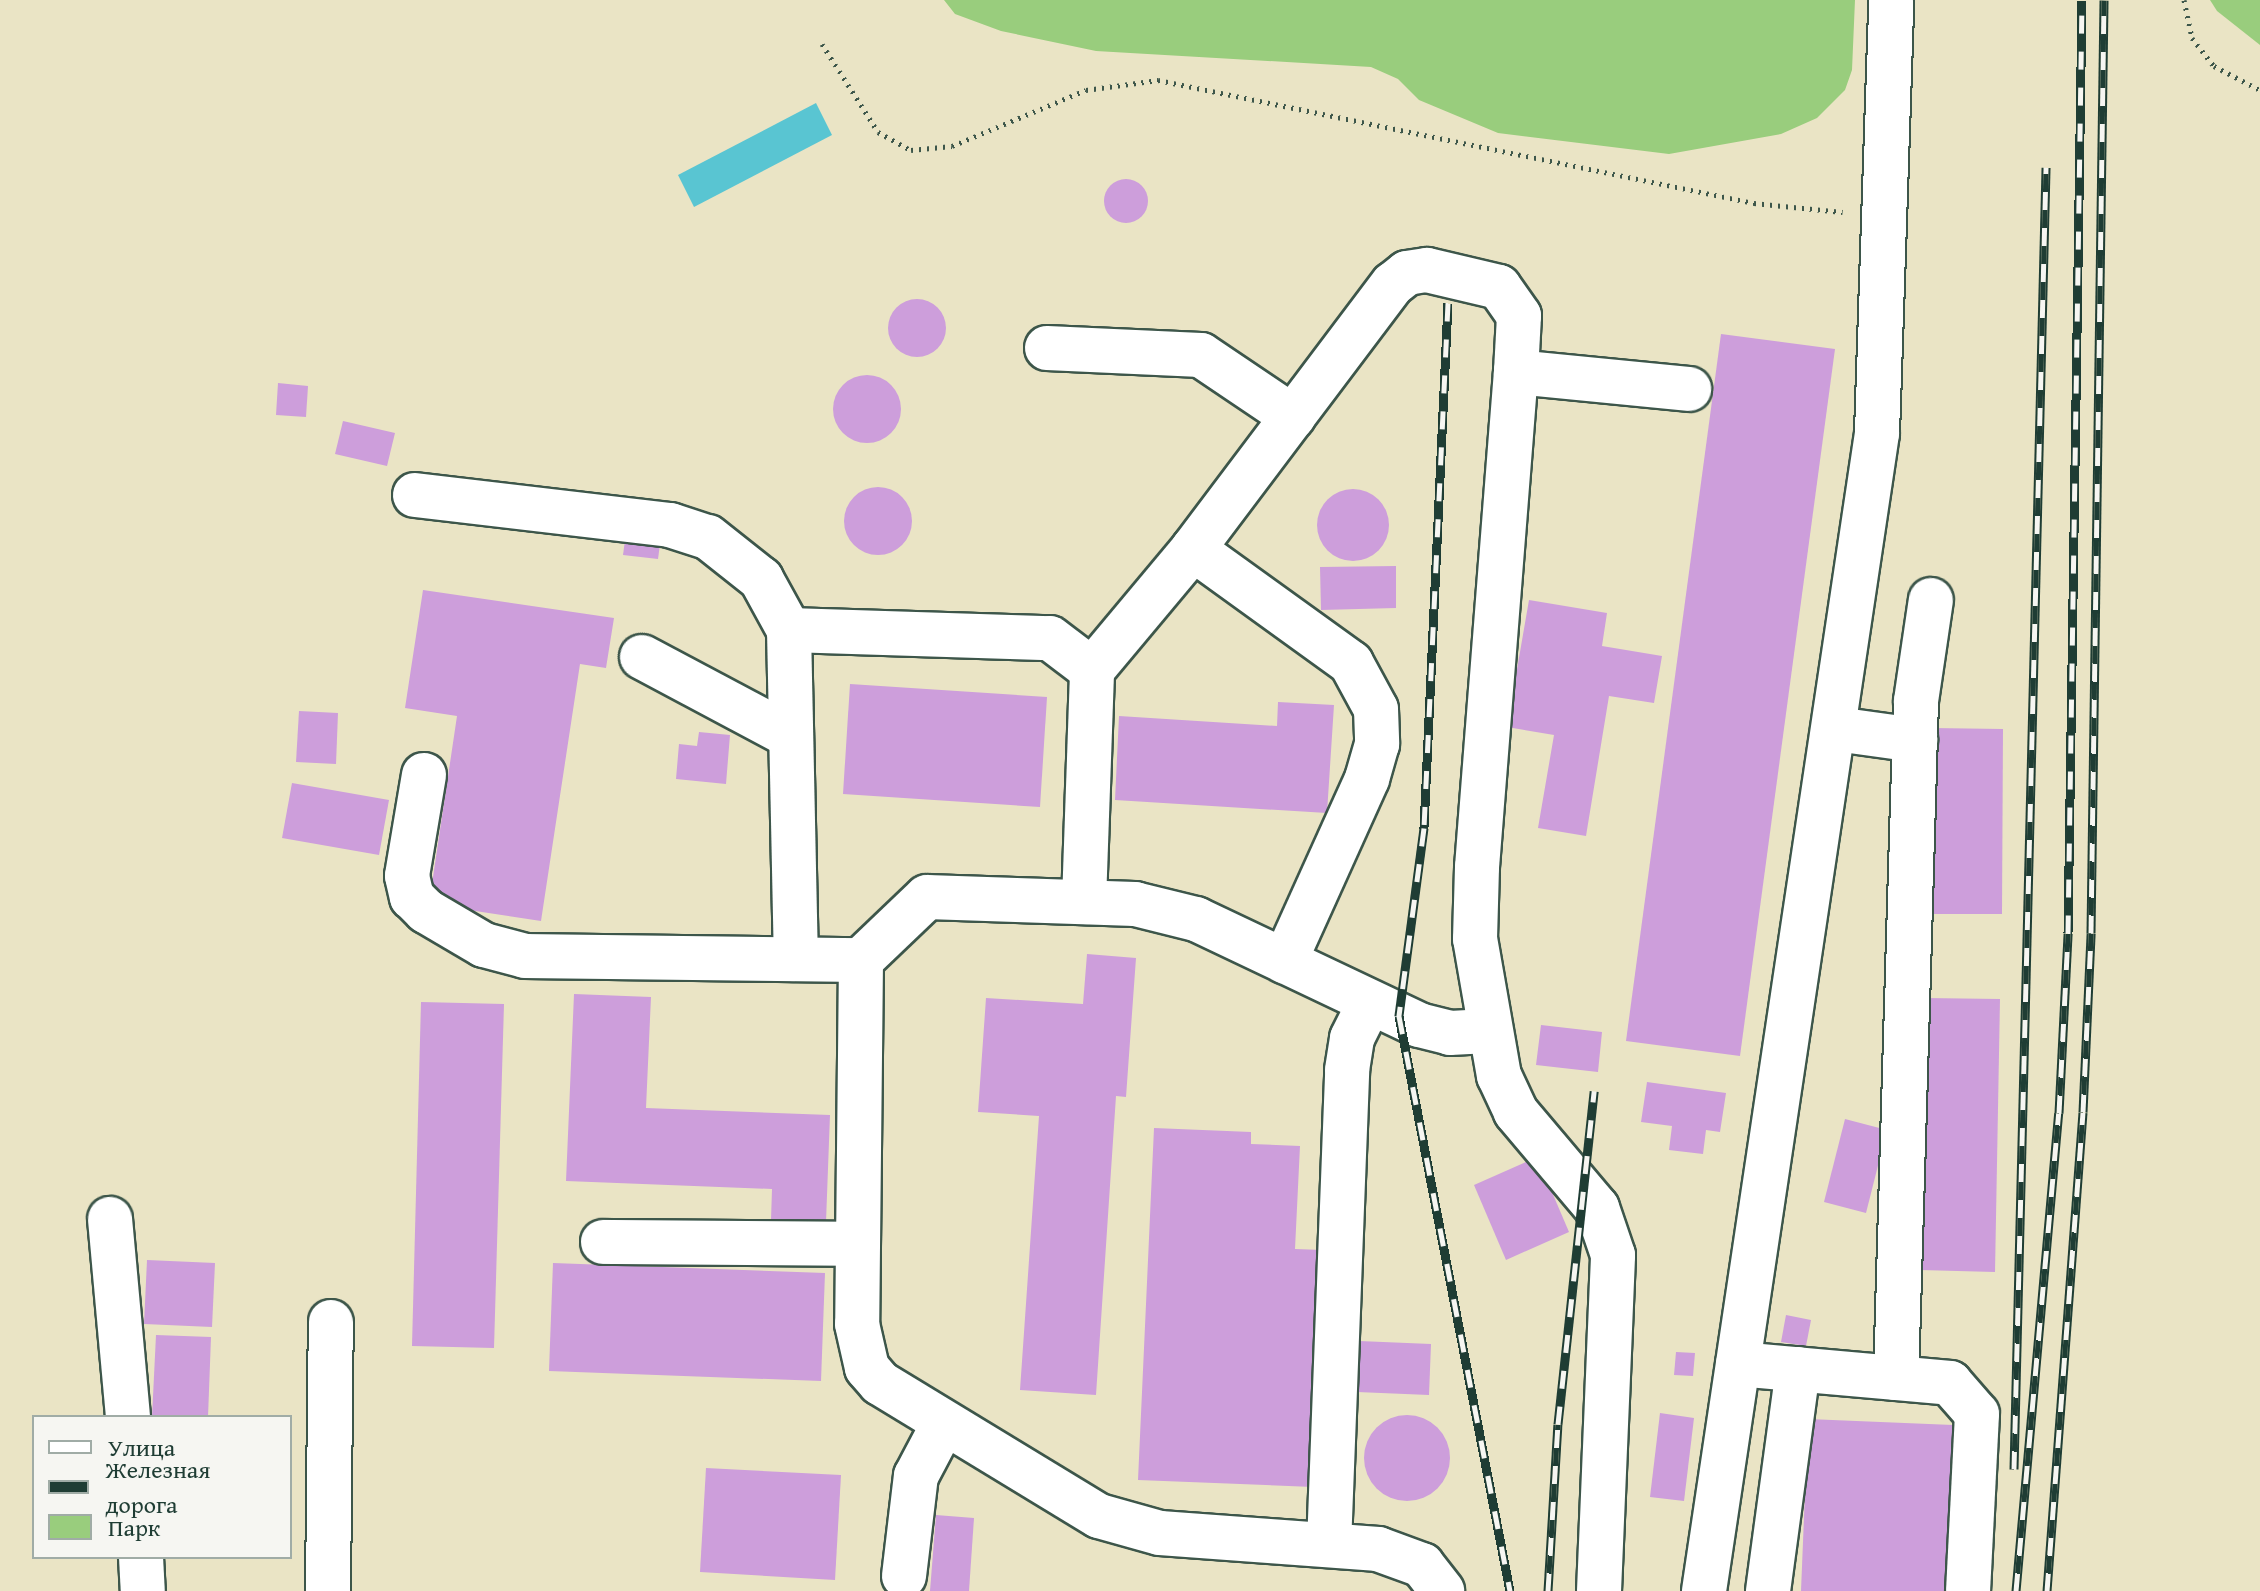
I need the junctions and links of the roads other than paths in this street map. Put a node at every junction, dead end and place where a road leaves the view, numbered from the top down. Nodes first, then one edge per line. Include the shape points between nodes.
1 (1891, 0) edge
2 (1047, 348) dead end
3 (1516, 372) junction
4 (1689, 389) dead end
5 (1293, 417) junction
6 (415, 495) dead end
7 (1193, 549) junction
8 (1931, 600) dead end
9 (789, 630) junction
10 (642, 657) dead end
11 (1092, 670) junction
12 (1836, 729) junction
13 (789, 735) junction
14 (1915, 740) junction
15 (424, 775) dead end
16 (1084, 902) junction
17 (796, 959) junction
18 (861, 960) junction
19 (1285, 961) junction
20 (1370, 1002) junction
21 (1488, 1031) junction
22 (110, 1219) dead end
23 (603, 1242) dead end
24 (858, 1244) junction
25 (331, 1322) dead end
26 (1738, 1364) junction
27 (1798, 1369) junction
28 (1896, 1378) junction
29 (128, 1415) edge
30 (944, 1423) junction
31 (1329, 1545) junction
32 (141, 1559) edge
33 (904, 1576) dead end
34 (143, 1591) edge
35 (328, 1591) edge
36 (1442, 1591) edge
37 (1599, 1591) edge
38 (1704, 1591) edge
39 (1768, 1591) edge
40 (1968, 1591) edge

1 - 12 street via 1877,433
2 - 5 street via 1180,350 1201,355
3 - 4 street
3 - 5 street via 1519,316 1499,287 1427,270 1407,273
3 - 21 street via 1475,906
5 - 7 street
6 - 9 street via 629,517 708,537 761,579
7 - 11 street
7 - 19 street via 1351,663 1376,709 1377,744 1367,779
8 - 14 street
9 - 11 street via 1050,638
9 - 13 street
10 - 13 street
11 - 16 street
12 - 14 street
12 - 26 street
13 - 17 street
14 - 28 street
15 - 17 street via 407,876 412,897 484,945 525,956
16 - 18 street via 927,897
16 - 19 street via 1165,908
17 - 18 street
18 - 24 street
19 - 20 street
20 - 21 street via 1435,1031
20 - 31 street via 1352,1038 1347,1070
21 - 37 street via 1499,1076 1516,1112 1597,1208 1613,1255
22 - 29 street
23 - 24 street
24 - 30 street via 857,1324 867,1368 895,1394
25 - 35 street
26 - 27 street
26 - 38 street
27 - 28 street
27 - 39 street
28 - 40 street via 1950,1383 1977,1414
30 - 31 street via 1081,1507 1121,1524 1160,1533
30 - 33 street via 916,1476
31 - 36 street via 1401,1555 1422,1565
32 - 34 street

